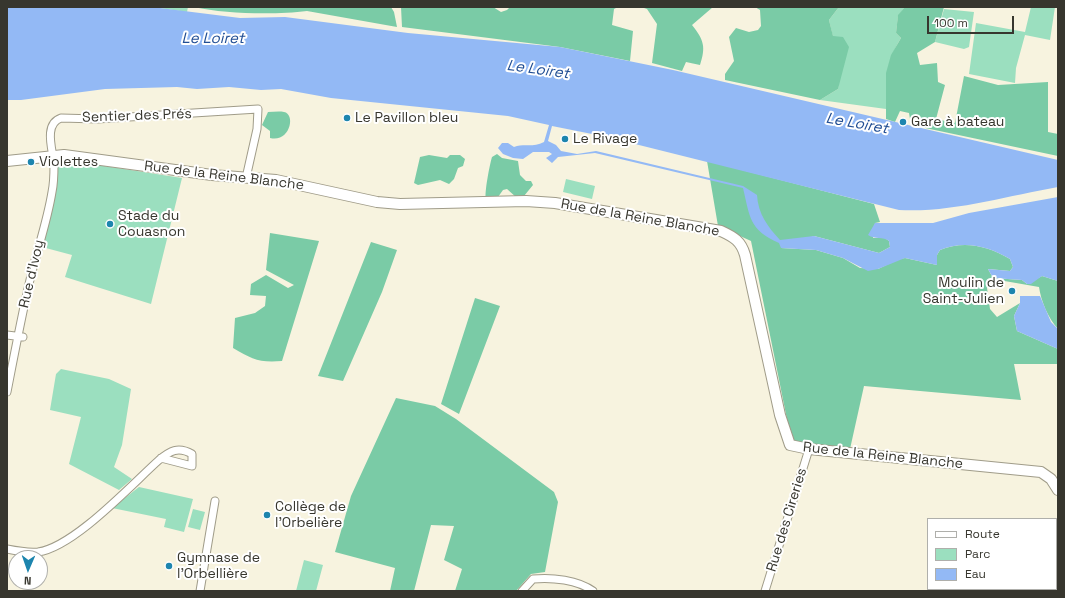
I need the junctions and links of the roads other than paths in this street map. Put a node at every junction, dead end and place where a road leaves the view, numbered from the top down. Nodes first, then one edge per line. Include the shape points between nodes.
1 (53, 156) junction
2 (7, 161) edge
3 (246, 178) junction
4 (7, 335) edge
5 (20, 337) junction
6 (7, 392) edge
7 (809, 449) junction
8 (162, 458) dead end
9 (1058, 490) edge
10 (215, 501) dead end
11 (7, 550) edge
12 (200, 591) edge
13 (522, 591) edge
14 (593, 591) edge
15 (765, 591) edge

1 - 2 street, Rue de la Reine Blanche
1 - 3 street, Rue de la Reine Blanche via 64,155
1 - 3 street, Sentier des Prés via 50,141 52,123 61,118 97,119 258,109 257,129
1 - 5 street, Rue d'Ivoy via 52,192
3 - 7 street, Rue de la Reine Blanche via 276,180 377,202 400,204 526,201 555,203 721,231 736,238 745,255 787,441 793,447
4 - 5 street
5 - 6 street, Rue d'Ivoy
7 - 9 street, Rue de la Reine Blanche via 1041,472 1051,479
7 - 15 street, Rue des Cireries
8 - 11 street via 81,531 63,543 38,552
10 - 12 street
13 - 14 street via 533,579 548,578 579,584

